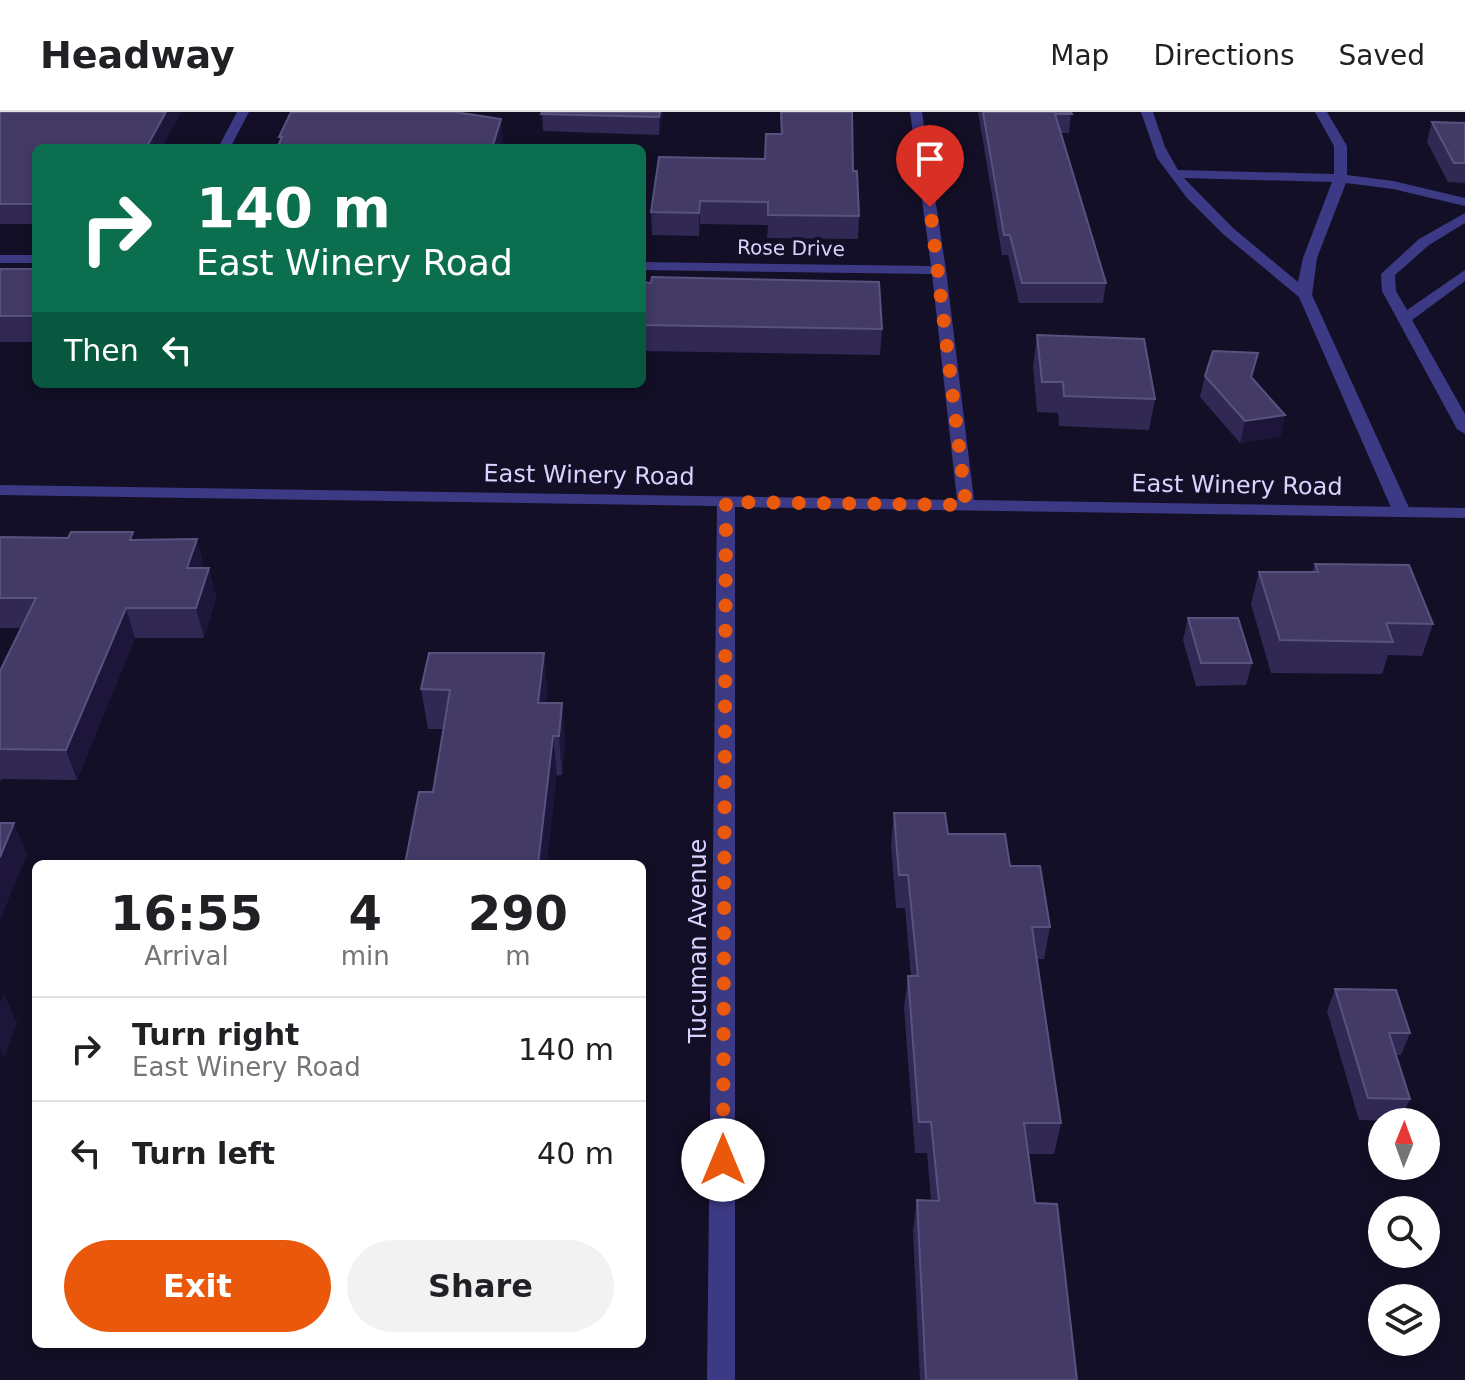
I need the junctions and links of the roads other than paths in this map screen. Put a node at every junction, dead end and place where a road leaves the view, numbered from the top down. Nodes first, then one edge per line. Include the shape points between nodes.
1 (243, 112) edge
2 (916, 112) edge
3 (1147, 112) edge
4 (1321, 112) edge
5 (226, 144) edge
6 (1175, 174) junction
7 (1339, 176) junction
8 (1465, 202) edge
9 (1465, 217) edge
10 (0, 259) edge
11 (32, 259) edge
12 (646, 266) edge
13 (939, 270) junction
14 (1465, 274) edge
15 (1305, 295) junction
16 (1404, 319) junction
17 (1465, 429) edge
18 (0, 490) edge
19 (726, 502) junction
20 (966, 505) junction
21 (1402, 512) junction
22 (1465, 513) edge
23 (721, 1380) edge

1 - 5 street
2 - 13 street
3 - 6 street
4 - 7 street via 1342,151
6 - 7 street
6 - 15 street via 1216,218
7 - 8 street via 1402,183
7 - 15 street via 1312,247 1303,280
9 - 16 street via 1424,242 1388,274 1389,291
10 - 11 street
12 - 13 street, Rose Drive
13 - 20 street
14 - 16 street
15 - 21 street
16 - 17 street
18 - 19 street, East Winery Road
19 - 20 street, East Winery Road
19 - 23 street, Tucuman Avenue
20 - 21 street, East Winery Road
21 - 22 street, East Winery Road

